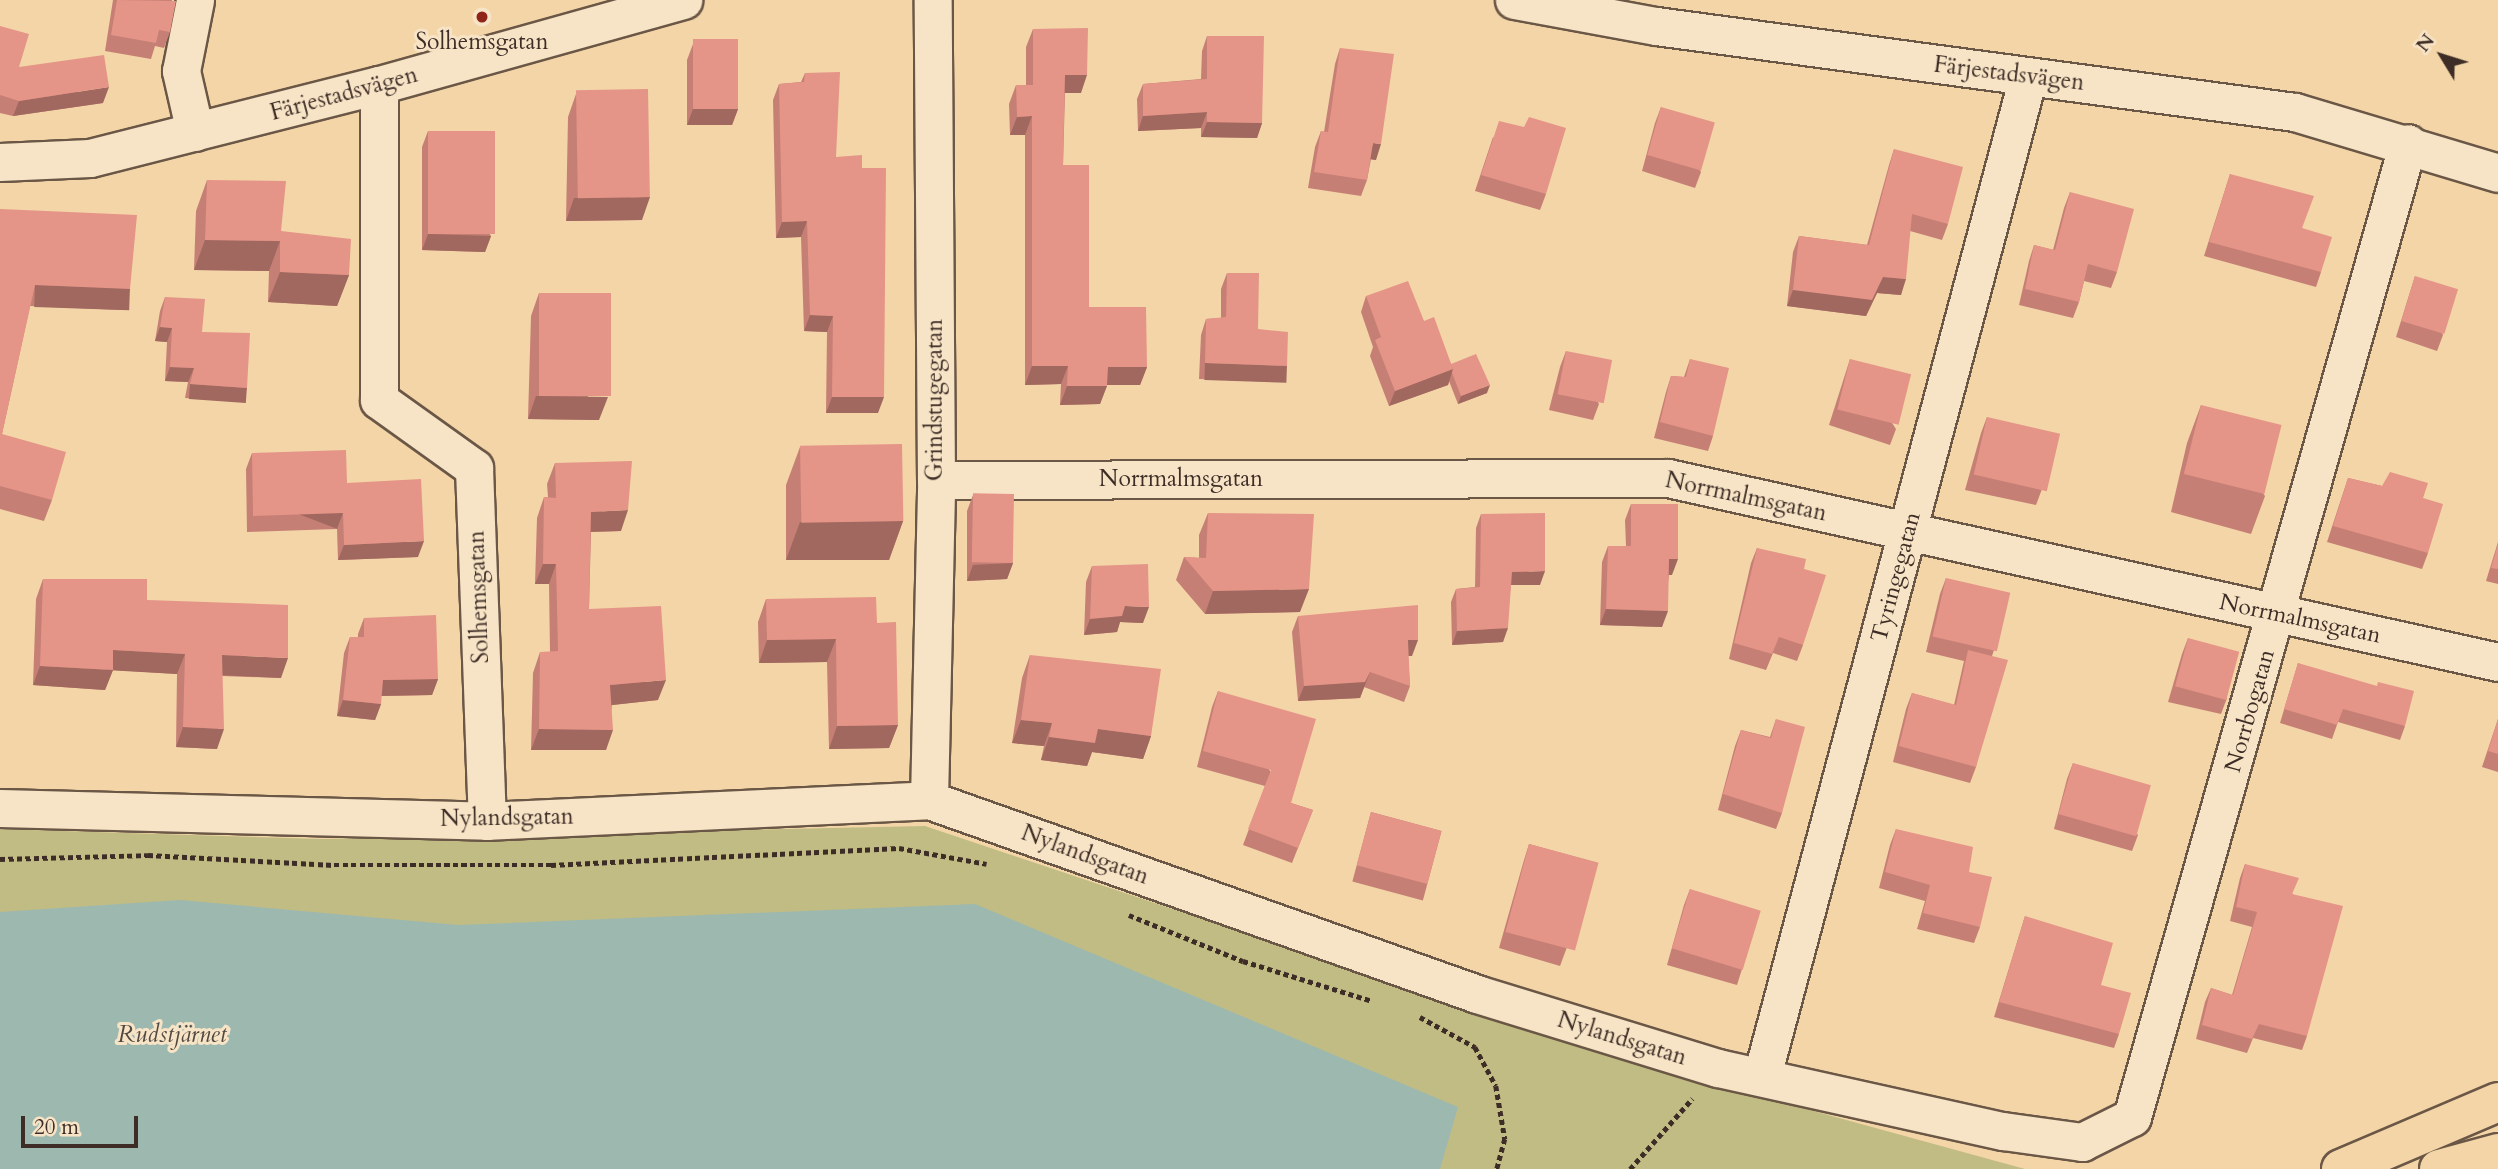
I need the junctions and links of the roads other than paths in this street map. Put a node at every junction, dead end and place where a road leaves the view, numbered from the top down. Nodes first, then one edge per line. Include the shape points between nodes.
1 (195, 0) edge
2 (933, 0) edge
3 (1525, 1) edge
4 (665, 2) edge
5 (2028, 77) junction
6 (379, 85) junction
7 (195, 132) junction
8 (2408, 143) junction
9 (0, 162) edge
10 (2498, 173) edge
11 (936, 480) junction
12 (1909, 532) junction
13 (2277, 615) junction
14 (2498, 662) edge
15 (929, 800) junction
16 (0, 808) edge
17 (487, 821) junction
18 (1762, 1076) junction
19 (2498, 1102) edge
20 (2133, 1117) joint
21 (2498, 1153) edge
22 (2341, 1169) edge
23 (2438, 1169) edge

1 - 7 street via 181,71
2 - 11 street, Grindstugegatan
3 - 5 street, Färjestadsvägen via 1656,26
4 - 6 street, Färjestadsvägen
5 - 8 street, Färjestadsvägen via 2295,112
5 - 12 street, Tyringegatan
6 - 7 street, Färjestadsvägen
6 - 17 street, Solhemsgatan via 379,400 474,468
7 - 9 street, Färjestadsvägen via 90,158
8 - 10 street, Färjestadsvägen
8 - 13 street, Norrbogatan
11 - 12 street, Norrmalmsgatan via 1668,478
11 - 15 street, Grindstugegatan
12 - 13 street, Norrmalmsgatan
12 - 18 street, Tyringegatan
13 - 14 street, Norrmalmsgatan
13 - 20 street, Norrbogatan
15 - 17 street, Nylandsgatan
15 - 18 street, Nylandsgatan via 1477,994 1718,1068
16 - 17 street, Nylandsgatan
18 - 20 street, Nylandsgatan via 2003,1131 2082,1142
19 - 22 highway
21 - 23 highway

